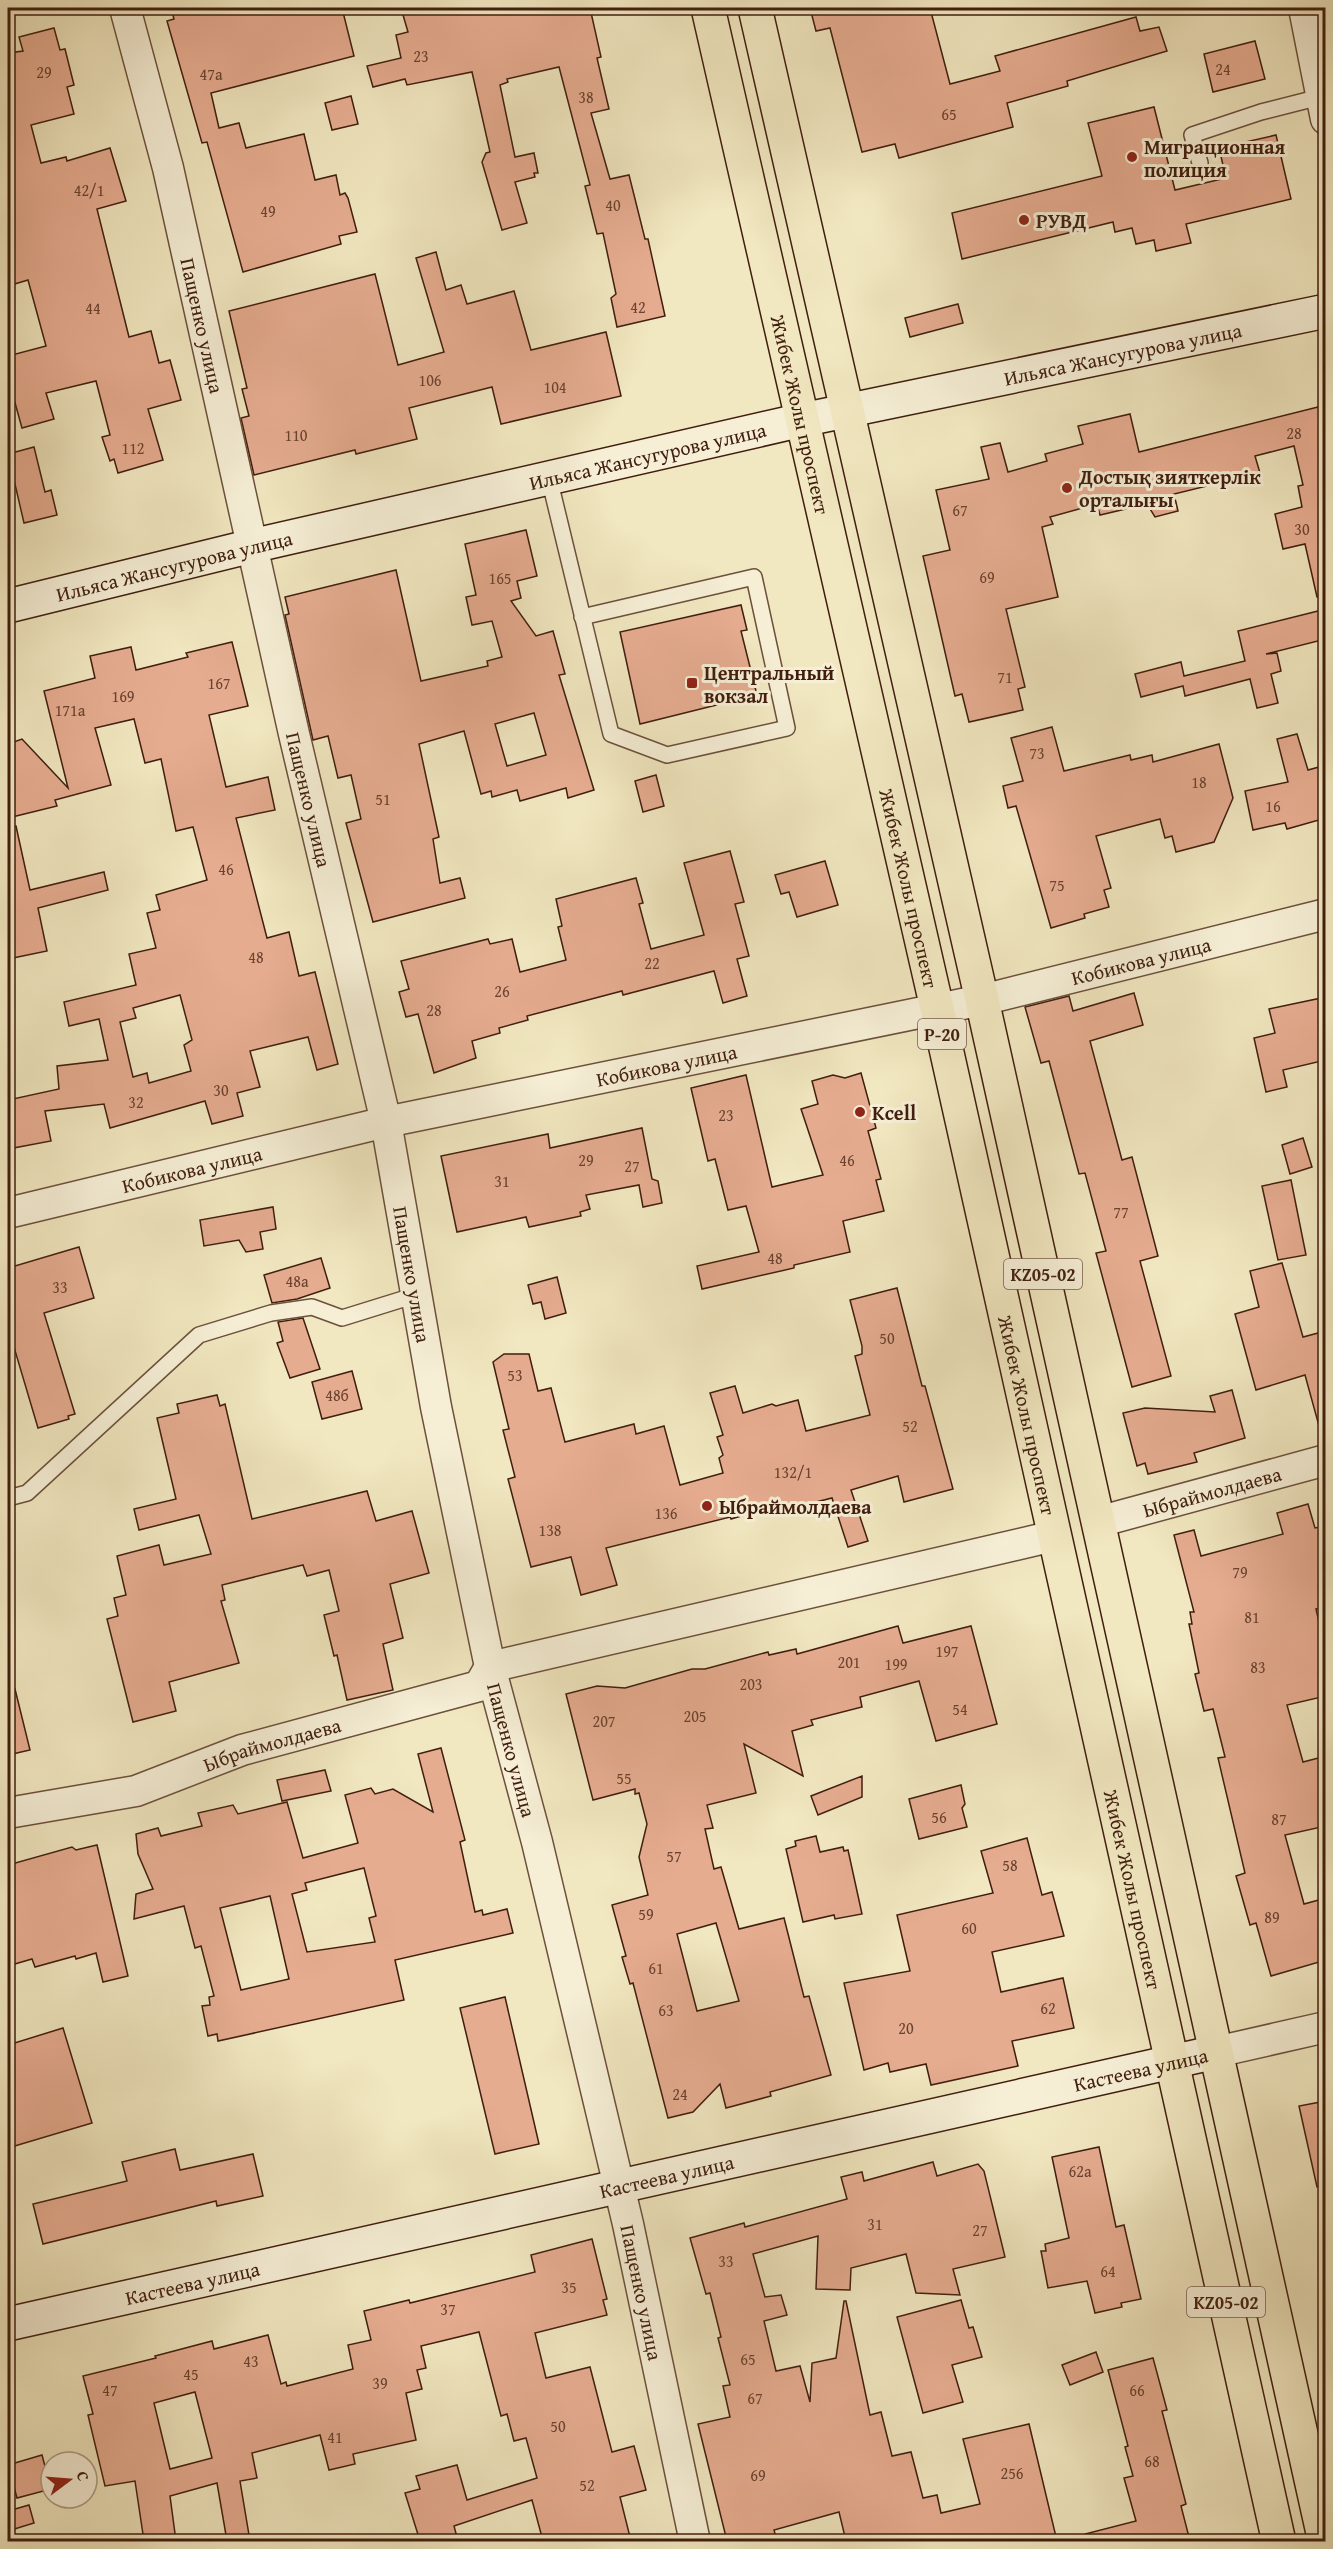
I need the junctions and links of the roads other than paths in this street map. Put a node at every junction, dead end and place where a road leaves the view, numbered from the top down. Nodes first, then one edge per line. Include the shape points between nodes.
1 (125, 8) edge
2 (708, 8) edge
3 (755, 8) edge
4 (1304, 8) edge
5 (1323, 108) edge
6 (1200, 163) dead end
7 (1326, 311) edge
8 (847, 410) junction
9 (802, 420) junction
10 (549, 478) junction
11 (252, 546) junction
12 (8, 606) edge
13 (582, 617) junction
14 (1326, 914) edge
15 (982, 1000) junction
16 (937, 1008) junction
17 (386, 1122) junction
18 (8, 1213) edge
19 (416, 1295) junction
20 (1326, 1460) edge
21 (8, 1498) edge
22 (1098, 1522) junction
23 (1054, 1536) junction
24 (490, 1667) junction
25 (8, 1813) edge
26 (1326, 2027) edge
27 (1216, 2052) junction
28 (1172, 2062) junction
29 (618, 2186) junction
30 (8, 2324) edge
31 (695, 2541) edge
32 (1279, 2541) edge
33 (1325, 2541) edge

1 - 11 street, Пащенко улица via 168,168
2 - 9 highway, Жибек Жолы проспект / Р-20
3 - 8 highway, KZ05-02
4 - 5 street
5 - 6 lane via 1261,112 1192,135
7 - 8 street, Ильяса Жансугурова улица
8 - 9 street, Ильяса Жансугурова улица
8 - 15 highway, KZ05-02
9 - 10 street, Ильяса Жансугурова улица
9 - 16 highway, Жибек Жолы проспект / Р-20
10 - 11 street, Ильяса Жансугурова улица
10 - 13 lane
11 - 12 street, Ильяса Жансугурова улица
11 - 17 street, Пащенко улица
13 - 13 lane via 611,734 668,754 787,728 754,578
14 - 15 street, Кобикова улица
15 - 16 street, Кобикова улица
15 - 22 highway, KZ05-02
16 - 17 street, Кобикова улица
16 - 23 highway, Жибек Жолы проспект / Р-20
17 - 18 street, Кобикова улица
17 - 19 street, Пащенко улица
19 - 21 lane via 342,1318 312,1307 272,1313 199,1335 27,1492
19 - 24 street, Пащенко улица
20 - 22 street, Ыбраймолдаева
22 - 27 highway, KZ05-02
23 - 24 street
23 - 28 highway, Жибек Жолы проспект / Р-20
24 - 25 street, Ыбраймолдаева via 479,1686 242,1750 136,1791
24 - 29 street, Пащенко улица via 537,1842
26 - 27 street, Кастеева улица
27 - 28 street, Кастеева улица
27 - 33 highway, KZ05-02
28 - 29 street, Кастеева улица
28 - 32 highway, Жибек Жолы проспект / KZ05-02
29 - 30 street, Кастеева улица
29 - 31 street, Пащенко улица

